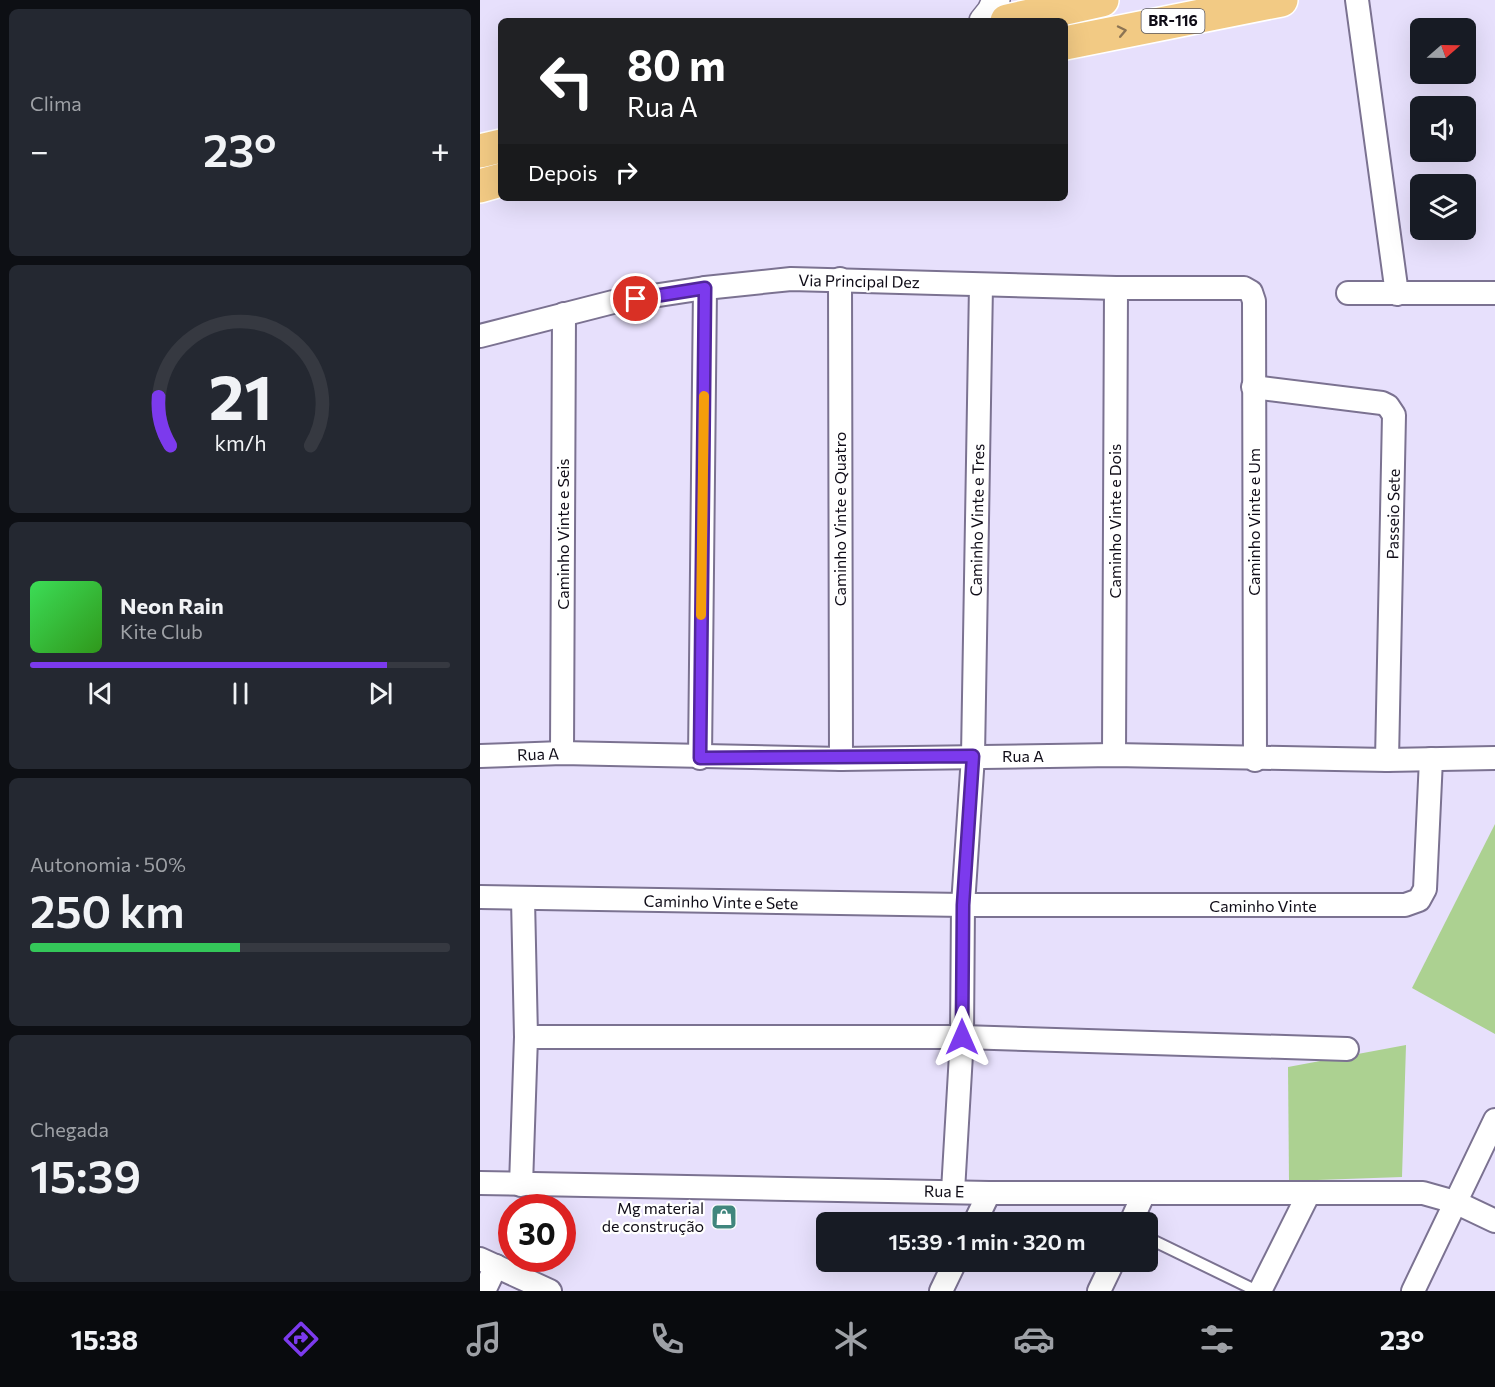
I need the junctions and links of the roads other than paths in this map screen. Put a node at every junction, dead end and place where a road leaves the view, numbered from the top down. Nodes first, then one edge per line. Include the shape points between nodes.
1 (996, 0) edge
2 (1100, 0) edge
3 (1281, 0) edge
4 (1357, 0) edge
5 (986, 18) edge
6 (1020, 18) edge
7 (1068, 42) edge
8 (498, 147) edge
9 (480, 152) edge
10 (498, 181) edge
11 (480, 186) edge
12 (840, 279) junction
13 (981, 285) junction
14 (705, 288) junction
15 (1116, 288) junction
16 (1244, 288) joint
17 (1348, 293) dead end
18 (1495, 293) edge
19 (1397, 294) junction
20 (564, 314) junction
21 (480, 336) edge
22 (1253, 387) junction
23 (562, 753) junction
24 (1114, 755) junction
25 (480, 756) edge
26 (973, 756) junction
27 (700, 758) junction
28 (1495, 758) edge
29 (841, 759) junction
30 (1431, 759) junction
31 (1255, 760) junction
32 (1387, 760) junction
33 (480, 897) edge
34 (523, 899) junction
35 (963, 905) junction
36 (526, 1037) junction
37 (962, 1037) junction
38 (1347, 1049) dead end
39 (1495, 1120) edge
40 (480, 1183) edge
41 (521, 1185) junction
42 (953, 1191) junction
43 (989, 1193) junction
44 (1144, 1193) junction
45 (1309, 1193) junction
46 (1455, 1202) junction
47 (980, 1212) edge
48 (1135, 1212) edge
49 (1495, 1221) edge
50 (1158, 1243) edge
51 (488, 1263) edge
52 (950, 1272) edge
53 (1108, 1272) edge
54 (484, 1291) edge
55 (550, 1291) edge
56 (941, 1291) edge
57 (1099, 1291) edge
58 (1258, 1291) edge
59 (1413, 1291) edge

1 - 5 street
2 - 6 highway
7 -> 3 highway, BR-116
4 - 19 street
8 - 9 highway
10 - 11 highway
12 - 13 street, Via Principal Dez
12 - 14 street, Via Principal Dez via 791,279
12 - 29 street, Caminho Vinte e Quatro
13 - 15 street, Via Principal Dez
13 - 26 street, Caminho Vinte e Tres
14 - 20 street, Via Principal Dez
14 - 27 street
15 - 16 street, Via Principal Dez
15 - 24 street, Caminho Vinte e Dois
16 - 22 street, Caminho Vinte e Um via 1254,297
17 - 19 street
18 - 19 street
20 - 21 street, Via Principal Dez
20 - 23 street, Caminho Vinte e Seis
22 - 31 street, Caminho Vinte e Um
22 - 32 street, Passeio Sete via 1382,402 1392,411 1395,422
23 - 25 street, Rua A
23 - 27 street, Rua A
24 - 26 street, Rua A
24 - 31 street, Rua A
26 - 29 street, Rua A
26 - 35 street, Caminho Vinte e Tres
27 - 29 street, Rua A
28 - 30 street, Rua A
30 - 32 street, Rua A
30 - 35 street, Caminho Vinte via 1425,889 1414,904
31 - 32 street, Rua A
33 - 34 street, Caminho Vinte e Sete
34 - 35 street, Caminho Vinte e Sete
34 - 36 street
35 - 37 street, Caminho Vinte e Tres
36 - 37 street
36 - 41 street
37 - 38 street
37 - 42 street, Caminho Vinte e Tres
39 - 46 street
40 - 41 street, Rua E
41 - 42 street, Rua E
42 - 43 street, Rua E
43 - 44 street, Rua E
43 - 47 street
44 - 45 street, Rua E
44 - 48 street
45 - 46 street, Rua E via 1409,1192
45 - 58 street
46 - 49 street, Rua E
46 - 59 street
50 - 58 lane
51 - 54 street
51 - 55 street
52 - 56 street
53 - 57 street

